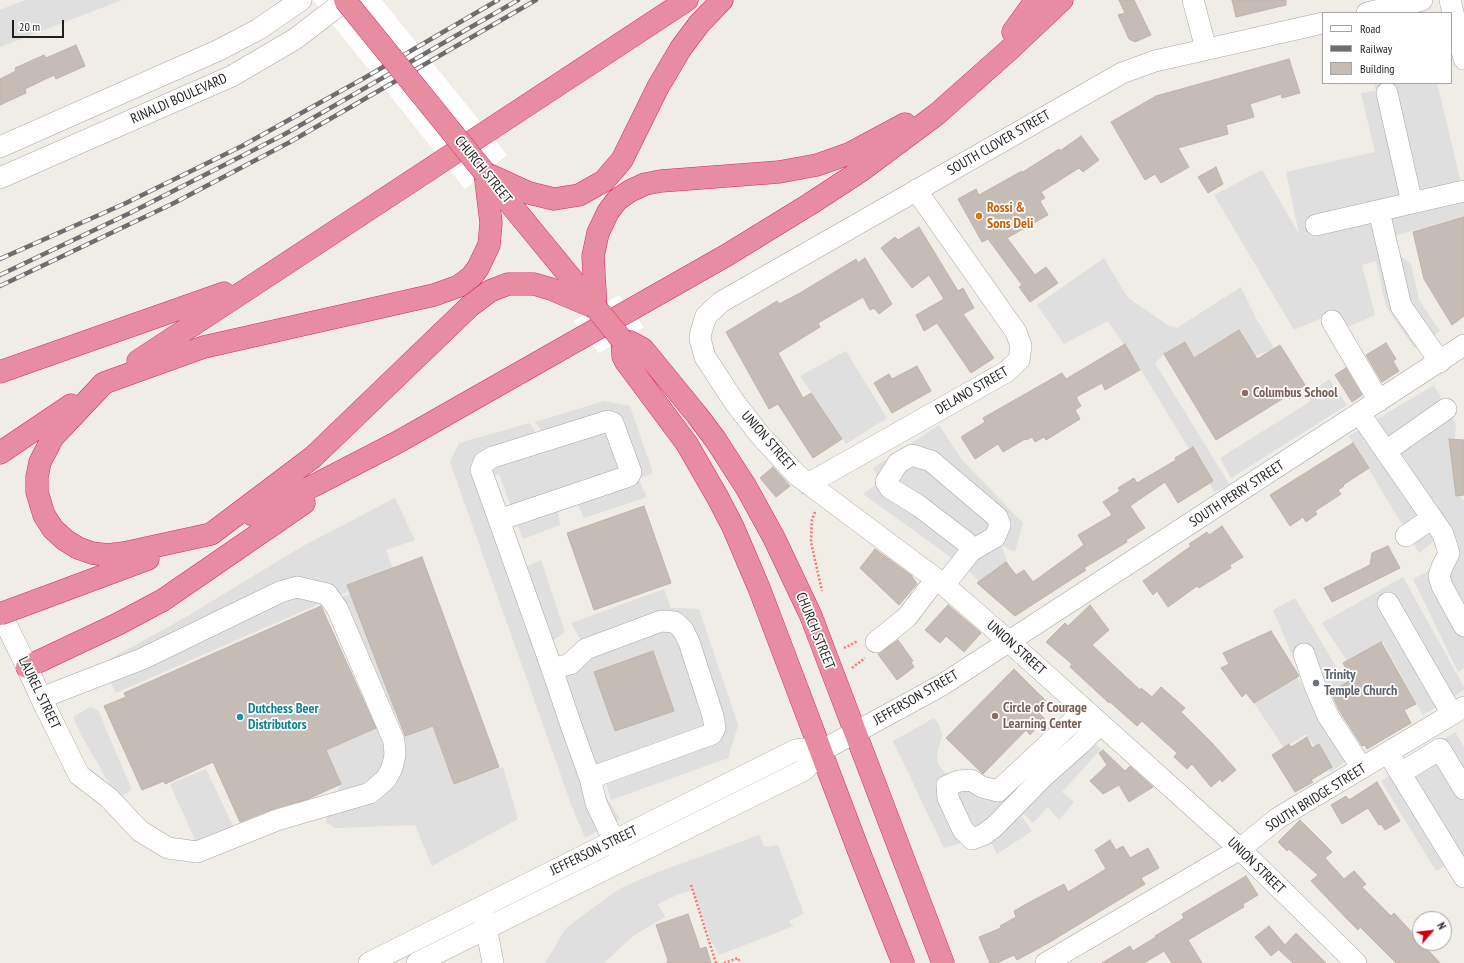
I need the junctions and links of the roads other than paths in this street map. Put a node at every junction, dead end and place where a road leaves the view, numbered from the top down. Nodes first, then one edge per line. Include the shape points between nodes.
1 (301, 0) edge
2 (346, 0) edge
3 (687, 0) edge
4 (722, 0) edge
5 (1193, 0) edge
6 (1422, 0) edge
7 (1450, 0) edge
8 (1054, 2) edge
9 (1370, 12) edge
10 (1322, 23) edge
11 (1206, 49) junction
12 (1464, 59) edge
13 (969, 87) junction
14 (1387, 93) dead end
15 (0, 147) edge
16 (485, 173) junction
17 (0, 178) edge
18 (916, 190) junction
19 (1464, 191) edge
20 (1412, 203) junction
21 (1379, 211) junction
22 (1316, 225) dead end
23 (278, 268) junction
24 (596, 308) junction
25 (1332, 321) dead end
26 (703, 324) joint
27 (622, 340) junction
28 (1464, 345) edge
29 (1440, 362) junction
30 (0, 372) edge
31 (104, 383) junction
32 (1380, 401) junction
33 (1446, 409) dead end
34 (1360, 414) junction
35 (1386, 451) junction
36 (0, 453) edge
37 (370, 457) junction
38 (808, 484) junction
39 (1432, 518) junction
40 (499, 520) junction
41 (211, 534) junction
42 (1406, 536) dead end
43 (971, 551) junction
44 (940, 582) junction
45 (1388, 603) dead end
46 (1459, 605) edge
47 (0, 613) edge
48 (1464, 626) edge
49 (876, 642) dead end
50 (1009, 642) junction
51 (1304, 654) dead end
52 (27, 667) junction
53 (552, 669) junction
54 (41, 698) junction
55 (1085, 710) junction
56 (1458, 711) edge
57 (1100, 724) junction
58 (855, 733) junction
59 (820, 750) junction
60 (1388, 752) junction
61 (1362, 768) junction
62 (1401, 773) junction
63 (590, 778) junction
64 (1464, 789) edge
65 (613, 841) junction
66 (1240, 849) junction
67 (623, 860) junction
68 (1464, 877) edge
69 (482, 906) junction
70 (486, 928) junction
71 (369, 963) edge
72 (417, 963) edge
73 (493, 963) edge
74 (903, 963) edge
75 (942, 963) edge
76 (1046, 963) edge
77 (1356, 963) edge

1 - 15 street, RINALDI BOULEVARD via 259,29 220,50
2 - 16 highway, CHURCH STREET, bridge
2 - 17 street, RINALDI BOULEVARD via 290,42 232,76
3 - 23 highway
4 - 16 highway via 681,48 658,87 622,160 611,175 600,184 579,195 554,199 529,193
5 - 11 street
6 - 9 street
7 - 12 street
8 - 13 highway
10 - 11 street, SOUTH CLOVER STREET
11 - 18 street, SOUTH CLOVER STREET via 1155,61 1122,73
13 - 24 highway via 863,147 829,161 780,172 661,181 645,184 630,191 617,200 598,233 593,256
13 - 37 highway via 868,165 754,240
14 - 20 street
16 - 24 highway, CHURCH STREET
16 - 31 highway via 491,223 489,245 478,268 459,286 434,296 204,347
18 - 26 street, SOUTH CLOVER STREET via 721,302 710,311
18 - 38 street, DELANO STREET via 1016,332 1021,346 1019,360 1006,372
19 - 20 street
20 - 21 street
21 - 22 street
21 - 29 street via 1401,306
23 - 30 highway via 193,305
23 - 31 highway
24 - 27 highway, CHURCH STREET, bridge
24 - 41 highway via 534,284 508,284 490,291 470,306 313,457
25 - 32 street
26 - 38 street, UNION STREET via 700,340 702,348 719,379 760,435
27 - 58 highway, CHURCH STREET via 643,349 662,370 715,439 746,487 799,590
27 - 59 highway via 626,362 687,444 730,521 759,588
28 - 29 street, SOUTH PERRY STREET
29 - 32 street, SOUTH PERRY STREET
31 - 36 highway
31 - 41 highway via 53,437 43,455 38,470 37,492 48,522 58,535 71,545 92,553 107,555
32 - 34 street, SOUTH PERRY STREET
33 - 35 street
34 - 35 street
34 - 50 street, SOUTH PERRY STREET
35 - 39 street
37 - 41 highway via 292,497
37 - 52 highway via 163,600
38 - 44 street, UNION STREET
39 - 42 street
39 - 46 street via 1449,547 1439,576 1442,586
40 - 40 street via 481,470 484,462 492,457 608,421 613,423 631,472 629,476
40 - 53 street
41 - 47 highway, bridge
43 - 43 street via 966,542 919,506 890,488 886,482 898,463 912,455 931,461 997,517 1000,525 995,537
43 - 44 street
44 - 49 street via 907,617
44 - 50 street, UNION STREET
45 - 56 street
46 - 48 street
47 - 52 street, LAUREL STREET
50 - 55 street, UNION STREET
50 - 58 street, JEFFERSON STREET via 942,685
51 - 61 street via 1328,716
52 - 54 street, LAUREL STREET
53 - 63 street
53 - 63 street via 570,664 586,649 661,621 675,622 689,642 713,716 715,728 712,734
54 - 54 street, LAUREL STREET via 78,775 109,798 140,831 168,848 197,852 277,820 370,793 386,779 395,755 394,741 337,608 327,594 297,587 280,592 142,659
55 - 57 street, UNION STREET
55 - 57 street via 998,790 982,788 971,780 947,786 948,798 963,830 972,839 994,827
56 - 60 street, SOUTH BRIDGE STREET
57 - 66 street, UNION STREET
58 - 59 street, JEFFERSON STREET
58 - 75 highway, CHURCH STREET
59 - 65 street, JEFFERSON STREET via 796,750
59 - 67 street, JEFFERSON STREET via 804,770
59 - 74 highway
60 - 61 street, SOUTH BRIDGE STREET
60 - 62 street
61 - 66 street, SOUTH BRIDGE STREET via 1278,818
62 - 64 street via 1440,749
62 - 68 street
63 - 65 street via 596,803
65 - 67 street
65 - 69 street, JEFFERSON STREET
66 - 76 street, SOUTH BRIDGE STREET
66 - 77 street, UNION STREET
67 - 70 street, JEFFERSON STREET
69 - 70 street
69 - 71 street, JEFFERSON STREET
70 - 72 street, JEFFERSON STREET
70 - 73 street

